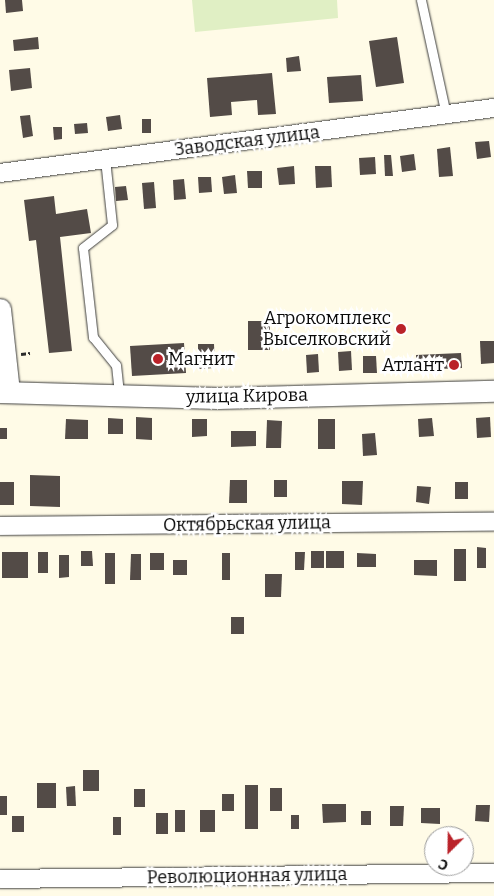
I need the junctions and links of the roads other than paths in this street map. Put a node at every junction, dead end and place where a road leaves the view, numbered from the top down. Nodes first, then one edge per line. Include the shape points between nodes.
1 (421, 0) edge
2 (494, 108) edge
3 (446, 115) junction
4 (105, 159) junction
5 (0, 173) edge
6 (0, 309) edge
7 (494, 391) edge
8 (5, 392) edge
9 (118, 395) junction
10 (494, 522) edge
11 (0, 526) edge
12 (494, 873) edge
13 (0, 879) edge

1 - 3 lane
2 - 3 street, Заводская улица
3 - 4 street, Заводская улица
4 - 5 street, Заводская улица
4 - 9 lane via 112,225 83,248 93,336 116,365
6 - 8 street
7 - 9 street, улица Кирова via 218,398
8 - 9 street, улица Кирова
10 - 11 street, Октябрьская улица
12 - 13 street, Революционная улица

